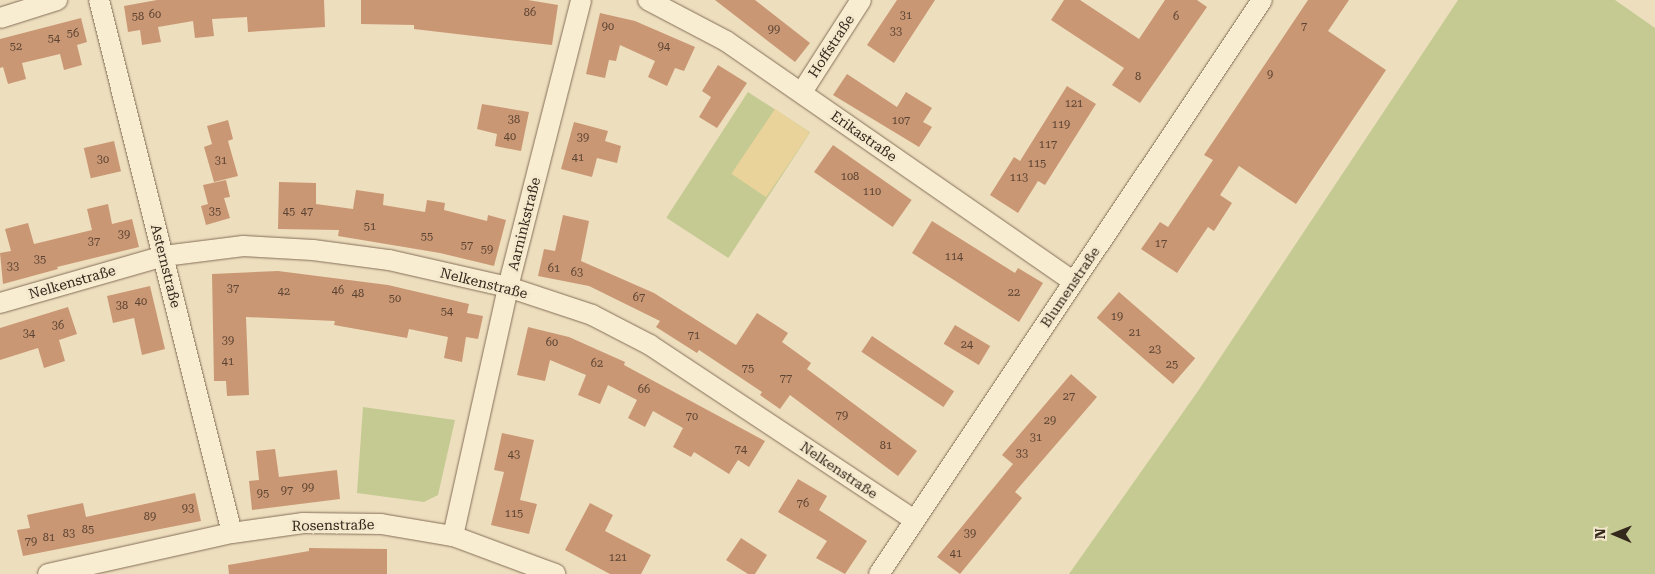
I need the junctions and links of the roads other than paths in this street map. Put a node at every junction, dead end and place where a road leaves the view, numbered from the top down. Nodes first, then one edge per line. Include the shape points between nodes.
1 (57, 0) edge
2 (99, 0) edge
3 (581, 0) edge
4 (648, 0) edge
5 (861, 0) edge
6 (1262, 0) edge
7 (0, 18) edge
8 (802, 92) junction
9 (164, 256) junction
10 (1073, 281) junction
11 (508, 287) junction
12 (0, 303) edge
13 (914, 520) junction
14 (232, 533) junction
15 (453, 536) junction
16 (69, 572) edge
17 (48, 574) edge
18 (555, 574) edge
19 (879, 574) edge

1 - 7 street
2 - 9 street, Asternstraße
3 - 11 street, Aarninkstraße
4 - 8 street, Erikastraße via 703,27
5 - 8 street, Hoffstraße
6 - 10 street, Blumenstraße
8 - 10 street, Erikastraße
9 - 11 street, Nelkenstraße via 243,246 313,250 388,260
9 - 12 street, Nelkenstraße
9 - 14 street, Asternstraße
10 - 13 street, Blumenstraße
11 - 13 street, Nelkenstraße via 592,315 650,344
11 - 15 street, Aarninkstraße
13 - 19 street, Blumenstraße
14 - 15 street, Rosenstraße via 312,523 382,524
14 - 16 street, Rosenstraße
15 - 18 street, Rosenstraße
16 - 17 street, Rosenstraße

